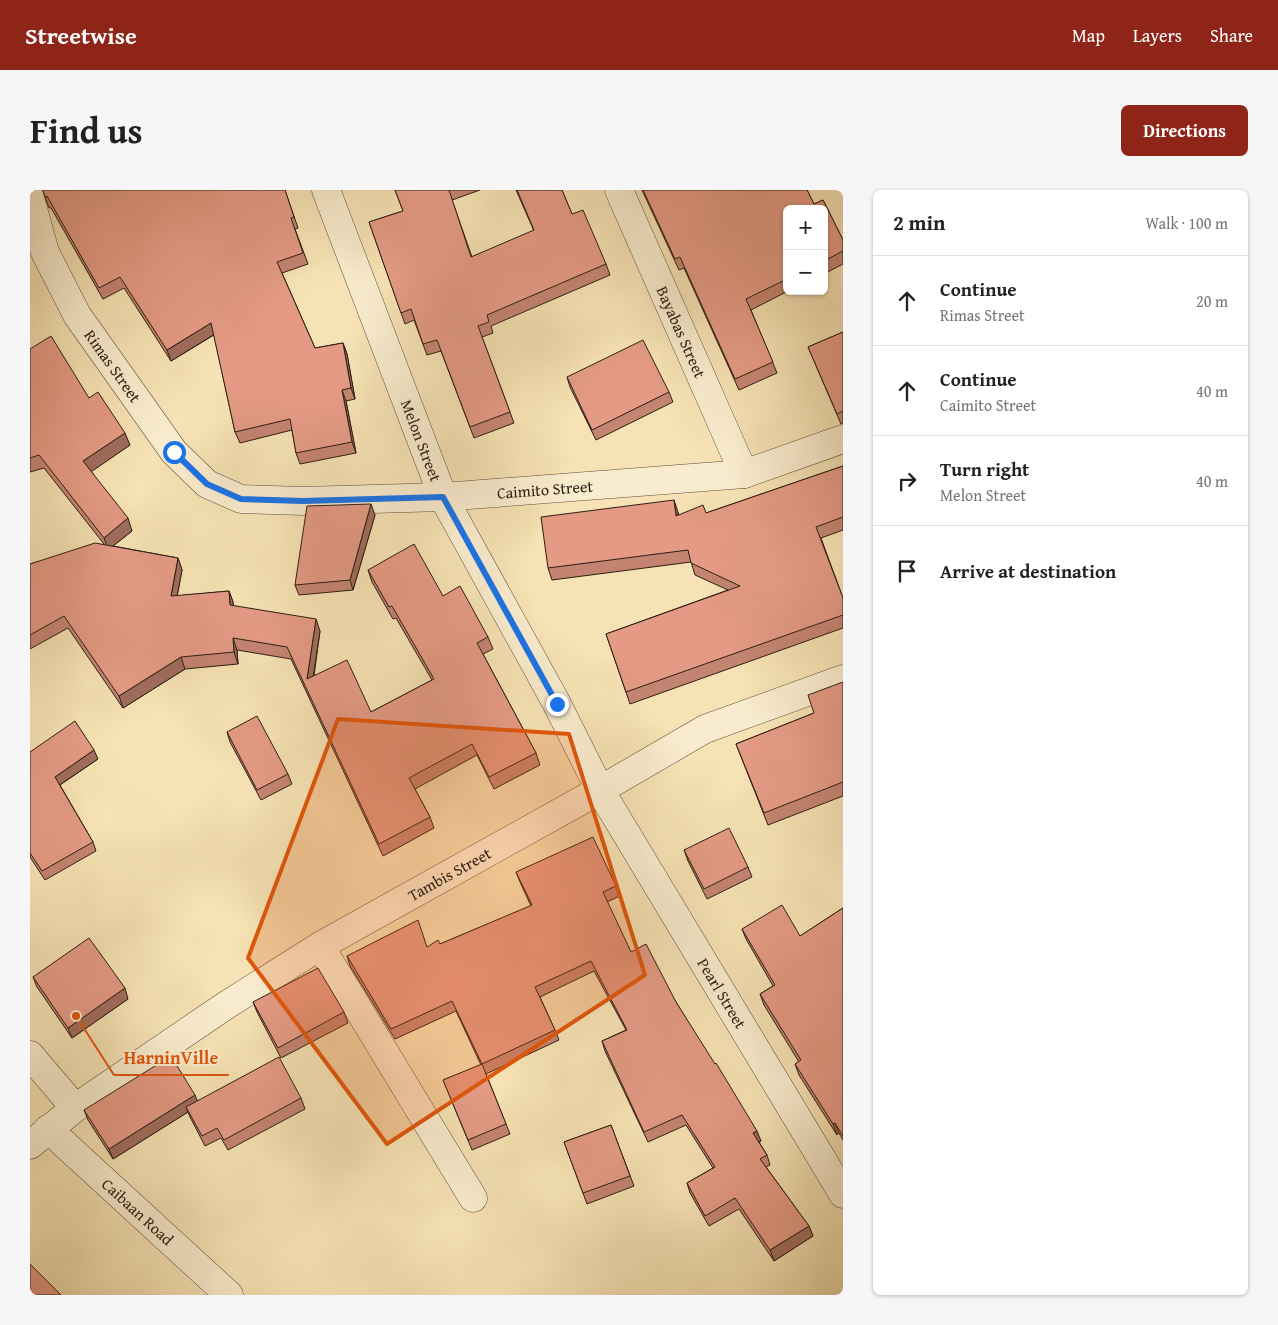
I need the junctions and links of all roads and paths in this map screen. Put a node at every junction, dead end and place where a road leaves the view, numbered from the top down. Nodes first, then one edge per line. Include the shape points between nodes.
1 (326, 190) edge
2 (619, 190) edge
3 (30, 198) edge
4 (843, 440) edge
5 (744, 474) junction
6 (443, 497) junction
7 (241, 499) joint
8 (843, 679) edge
9 (600, 790) junction
10 (320, 946) junction
11 (30, 1055) edge
12 (75, 1108) junction
13 (39, 1137) edge
14 (843, 1194) edge
15 (472, 1198) dead end
16 (229, 1295) edge

1 - 6 street, Melon Street
2 - 5 street, Bayabas Street
3 - 7 street, Rimas Street via 45,252 77,314 174,452 207,484
4 - 5 street, Caimito Street
5 - 6 street, Caimito Street
6 - 7 street, Caimito Street via 303,501
6 - 9 street, Melon Street via 557,704
8 - 9 street, Tambis Street via 705,729
9 - 10 street, Tambis Street
9 - 14 street, Pearl Street
10 - 12 street, Tambis Street
10 - 15 street
11 - 12 street
12 - 13 street, Tambis Street
13 - 16 street, Caibaan Road

